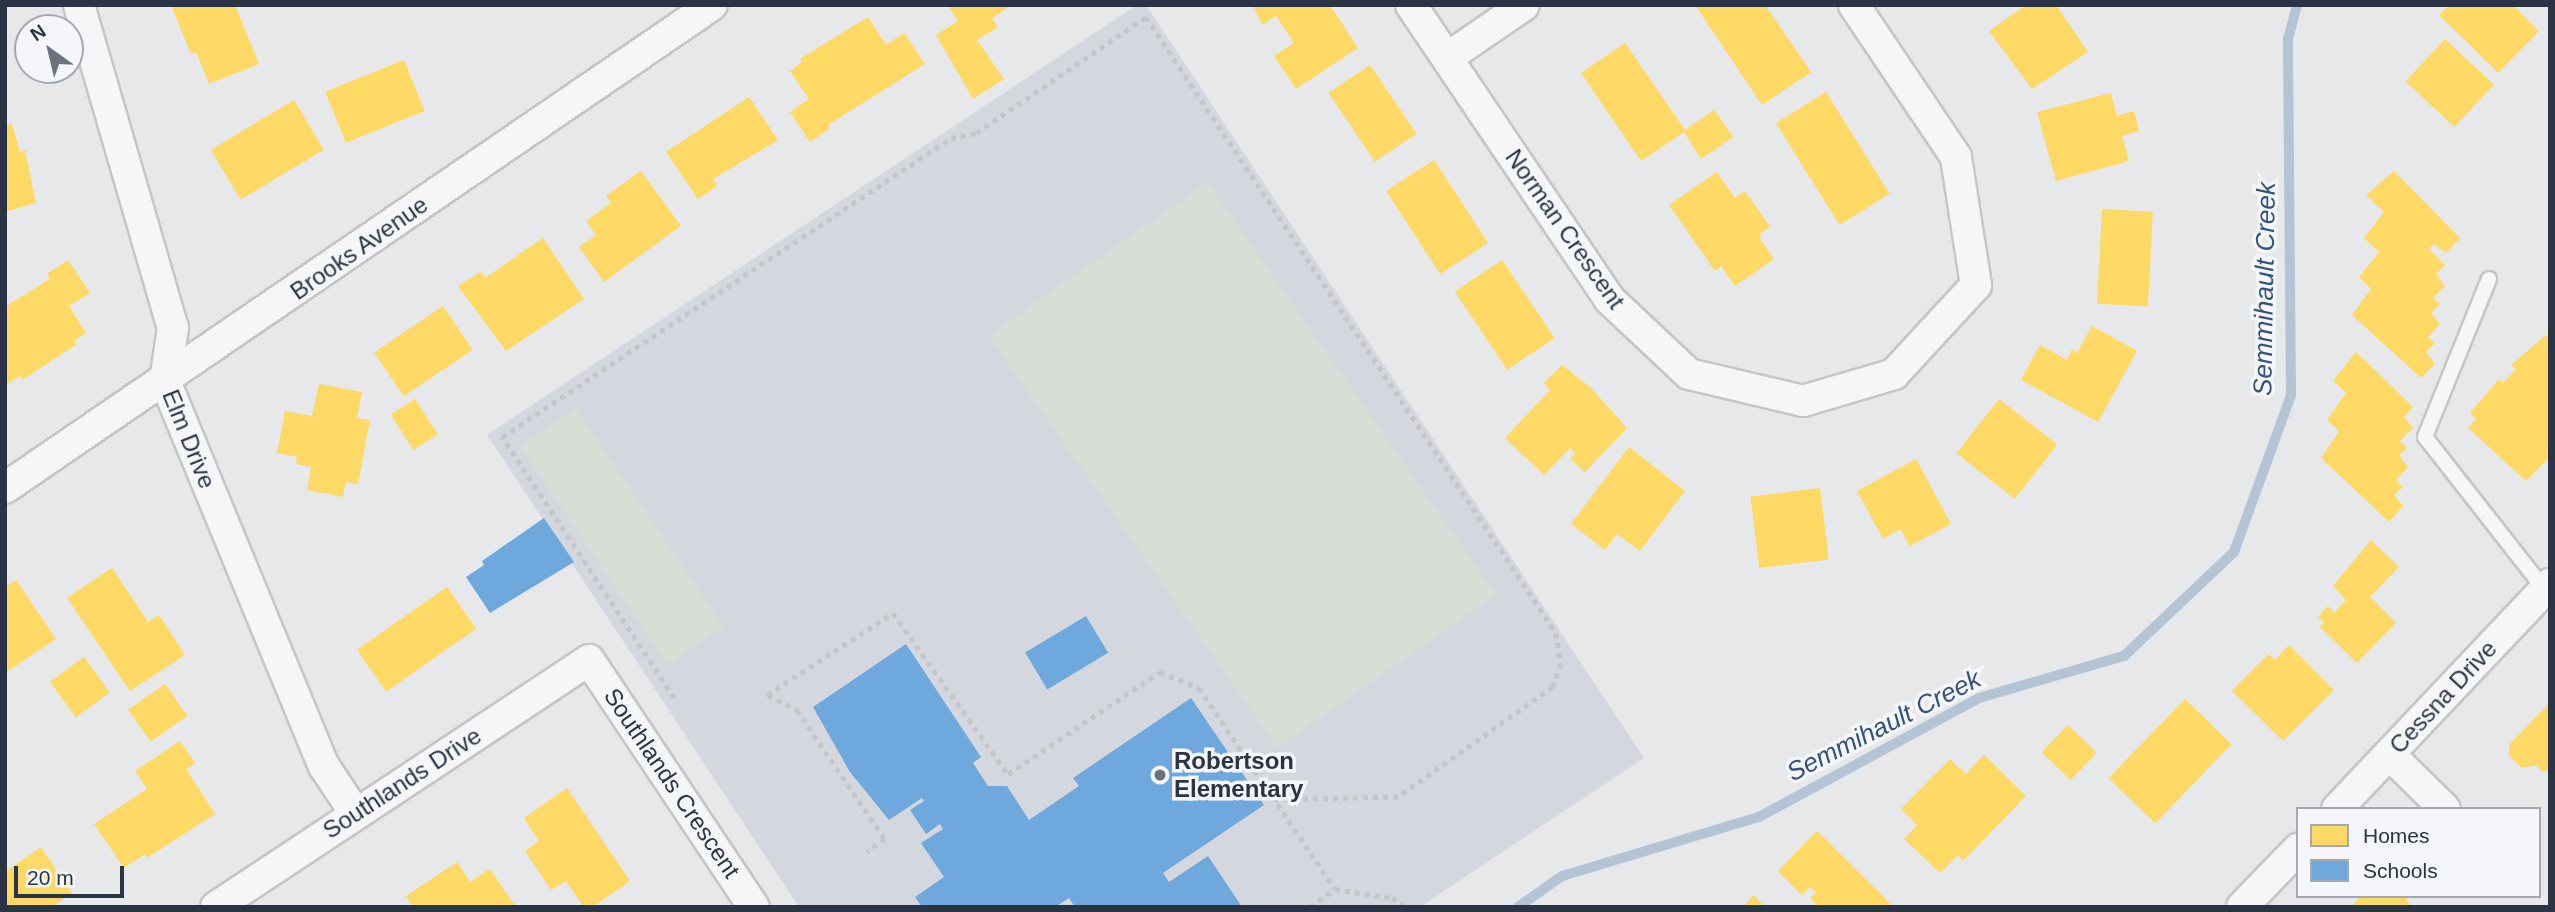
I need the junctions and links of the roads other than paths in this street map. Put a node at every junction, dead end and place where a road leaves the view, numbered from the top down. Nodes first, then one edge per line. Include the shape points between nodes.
1 (79, 5) edge
2 (712, 5) edge
3 (1411, 5) edge
4 (1524, 5) edge
5 (1854, 5) edge
6 (1447, 58) junction
7 (2489, 279) dead end
8 (165, 381) junction
9 (5, 488) edge
10 (2547, 587) edge
11 (589, 660) joint
12 (2389, 754) junction
13 (2339, 807) edge
14 (2443, 807) edge
15 (355, 813) junction
16 (2296, 851) edge
17 (216, 907) edge
18 (754, 907) edge
19 (2242, 907) edge

1 - 8 street, Elm Drive via 173,328
2 - 8 street, Brooks Avenue
3 - 6 street, Norman Crescent
4 - 6 street
5 - 6 street, Norman Crescent via 1956,156 1976,285 1894,374 1804,401 1689,374 1609,299
7 - 10 lane via 2425,437
8 - 9 street, Brooks Avenue
8 - 15 street, Elm Drive via 324,766
10 - 12 street, Cessna Drive
11 - 15 street, Southlands Drive
11 - 18 street, Southlands Crescent
12 - 13 street, Cessna Drive
12 - 14 street
15 - 17 street, Southlands Drive
16 - 19 street

